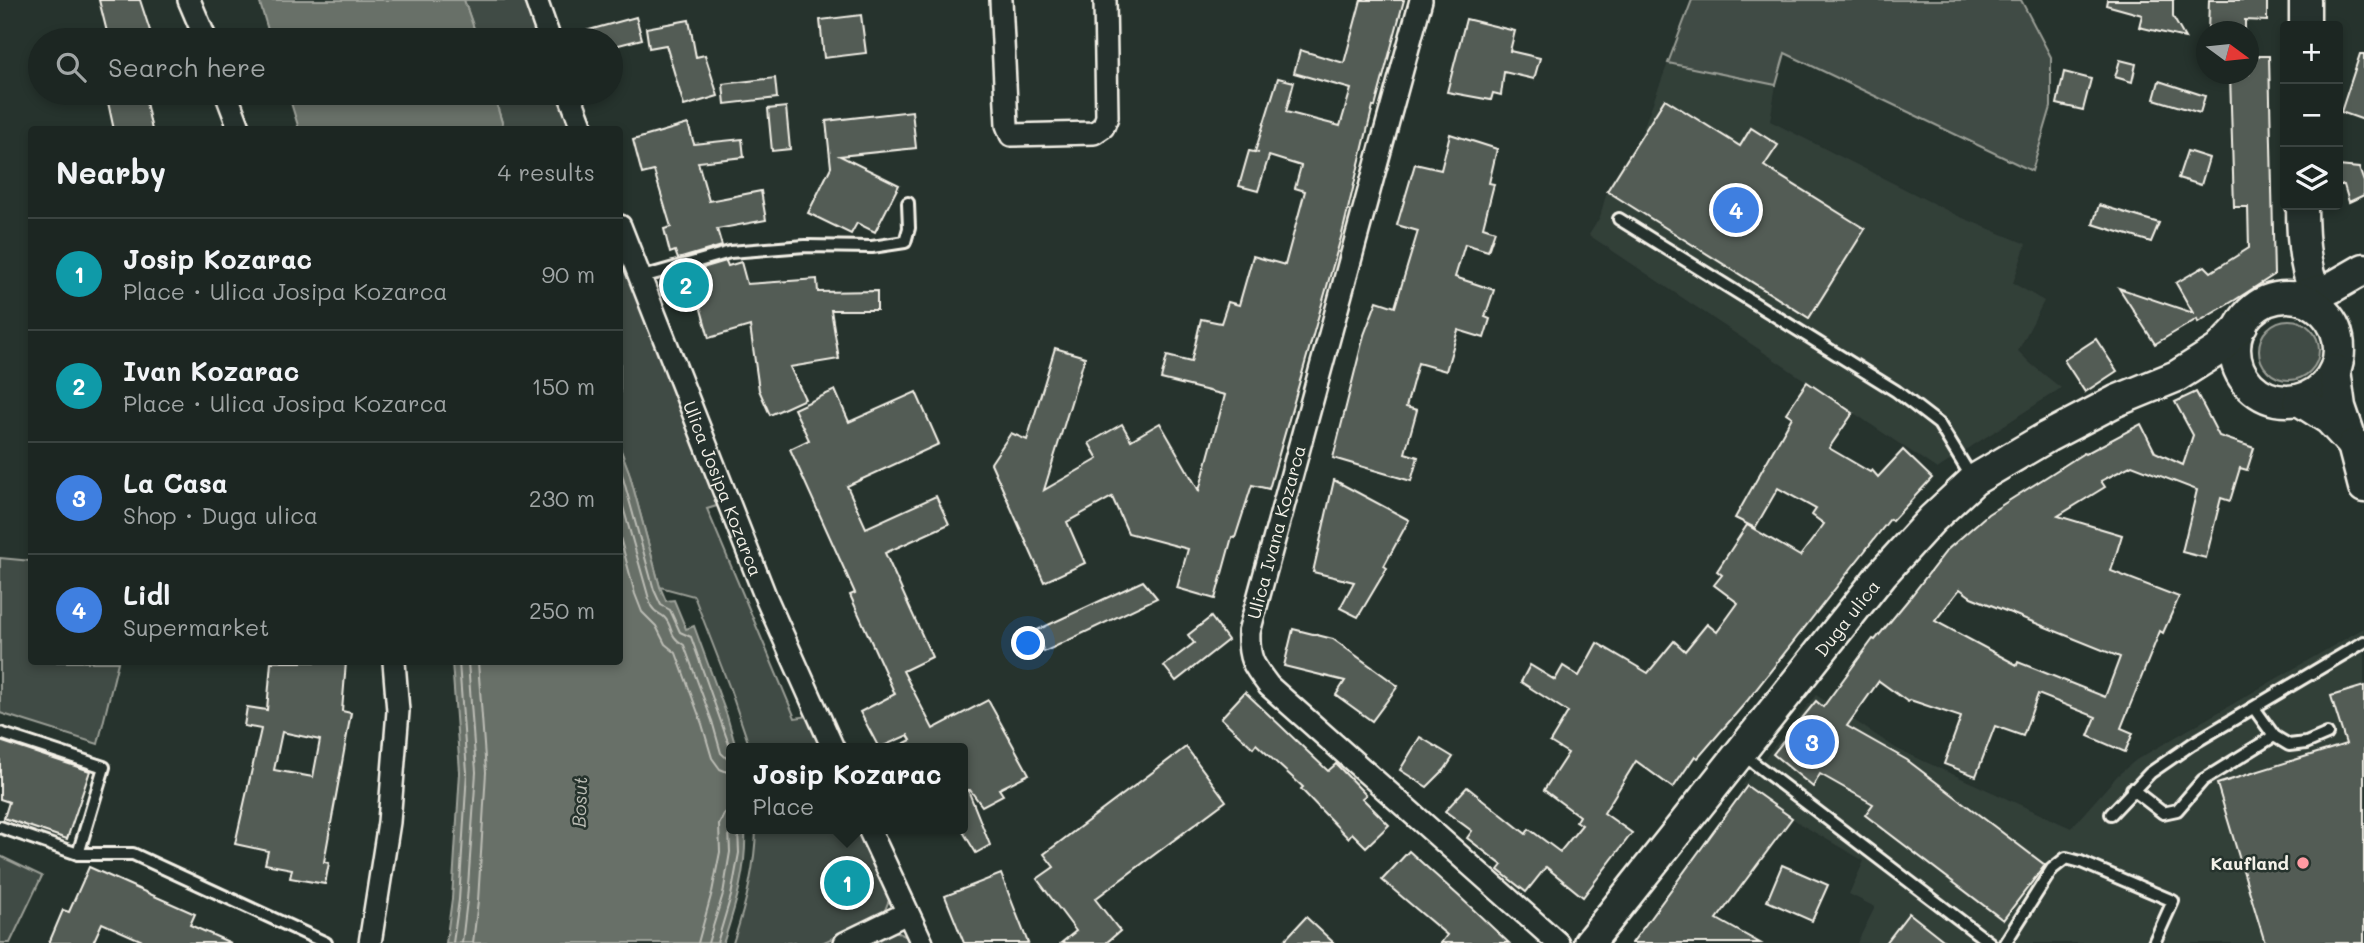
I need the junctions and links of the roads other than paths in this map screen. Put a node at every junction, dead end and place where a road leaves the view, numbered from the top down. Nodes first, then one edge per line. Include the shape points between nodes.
1 (189, 0) edge
2 (536, 0) edge
3 (1001, 0) edge
4 (1105, 0) edge
5 (1421, 0) edge
6 (2305, 0) edge
7 (2305, 21) edge
8 (201, 28) edge
9 (546, 28) edge
10 (231, 105) edge
11 (574, 105) edge
12 (238, 126) edge
13 (581, 126) edge
14 (908, 203) dead end
15 (2302, 210) edge
16 (1619, 219) dead end
17 (623, 234) edge
18 (2303, 242) junction
19 (2364, 269) edge
20 (2364, 277) edge
21 (639, 278) junction
22 (2303, 300) junction
23 (2242, 325) junction
24 (2338, 339) junction
25 (2335, 370) junction
26 (2176, 376) junction
27 (2254, 389) junction
28 (2299, 400) junction
29 (2353, 445) junction
30 (1974, 480) junction
31 (2364, 487) edge
32 (2364, 642) edge
33 (394, 665) edge
34 (2254, 708) junction
35 (0, 733) edge
36 (2327, 734) dead end
37 (2274, 736) junction
38 (831, 743) edge
39 (1740, 753) junction
40 (2132, 789) junction
41 (2111, 814) dead end
42 (0, 827) edge
43 (871, 834) edge
44 (78, 854) junction
45 (907, 914) junction
46 (326, 943) edge
47 (370, 943) edge
48 (845, 943) edge
49 (922, 943) edge
50 (1558, 943) edge
51 (1589, 943) edge
52 (1990, 943) edge
53 (2005, 943) edge
54 (2154, 943) edge

1 - 8 street
2 - 9 street
3 - 4 street via 1011,135 1094,133 1102,127 1108,117
5 - 50 street, Ulica Ivana Kozarca via 1249,632 1248,653 1269,685
6 - 7 main road
10 - 12 street
11 - 13 street
14 - 21 lane via 905,242 730,252
15 - 18 main road
16 - 30 lane via 1896,391 1939,424
17 - 21 street, Ulica Josipa Kozarca
18 - 19 main road via 2330,264
18 - 22 main road
19 - 22 main road, Duga ulica
20 - 24 main road via 2341,311
21 - 38 street, Ulica Josipa Kozarca via 766,598
22 - 23 main road, Duga ulica via 2263,303
22 - 24 main road via 2333,324
23 - 26 main road, Duga ulica via 2218,351
23 - 27 main road via 2236,359
24 - 25 main road
25 - 28 main road via 2320,389
25 - 29 main road via 2340,407
26 - 27 main road, Duga ulica via 2217,376
26 - 30 main road, Duga ulica via 2046,437
27 - 28 main road, Duga ulica via 2283,401
28 - 29 main road via 2329,419
29 - 31 main road
30 - 39 main road, Duga ulica via 1882,574
32 - 34 lane
33 - 47 street via 398,711 389,822
34 - 37 lane
34 - 40 lane via 2192,744
35 - 44 lane via 104,766
36 - 37 lane via 2289,745
37 - 40 lane via 2203,780 2177,810 2163,813
39 - 51 main road, Duga ulica
39 - 52 lane
40 - 41 lane
42 - 44 lane
43 - 45 street
44 - 46 lane via 133,854
45 - 48 street
45 - 49 street
53 - 54 lane via 2052,870 2066,858 2173,901

